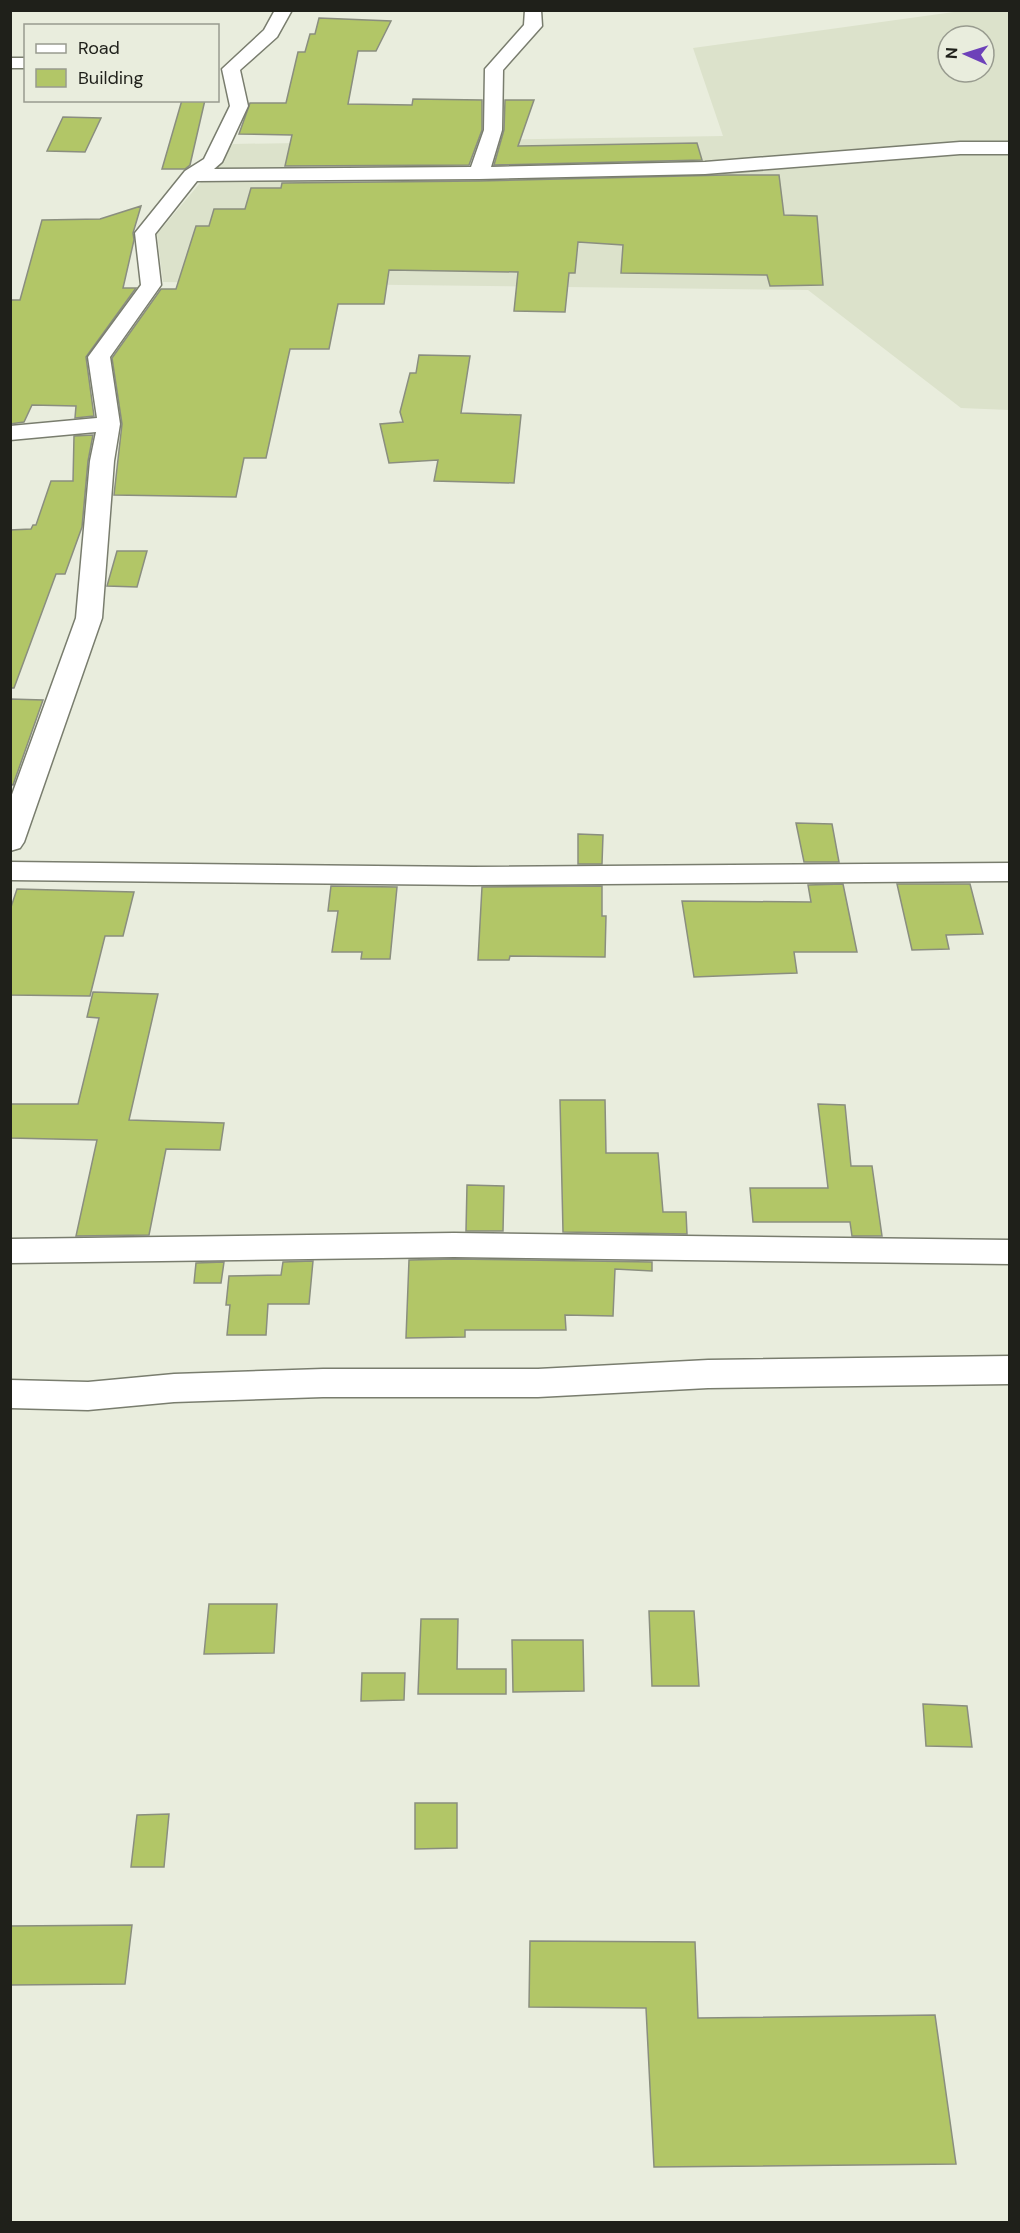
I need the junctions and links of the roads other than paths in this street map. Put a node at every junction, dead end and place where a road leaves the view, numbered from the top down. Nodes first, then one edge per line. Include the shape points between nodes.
1 (284, 10) edge
2 (533, 10) edge
3 (224, 69) edge
4 (1010, 148) edge
5 (478, 173) junction
6 (192, 175) junction
7 (109, 424) junction
8 (10, 433) edge
9 (10, 842) edge
10 (10, 871) edge
11 (1010, 872) edge
12 (10, 1251) edge
13 (1010, 1252) edge
14 (1010, 1370) edge
15 (10, 1394) edge

1 - 3 street via 271,33
2 - 5 street via 533,26 494,69 493,130
3 - 6 street via 239,106 212,162
4 - 5 street via 960,148 705,168
5 - 6 street
6 - 7 street via 145,233 151,285 99,357
7 - 8 street
7 - 9 street via 102,461 89,618
10 - 11 street via 461,876
12 - 13 street via 454,1245
14 - 15 street via 708,1374 538,1383 322,1383 174,1388 88,1396

